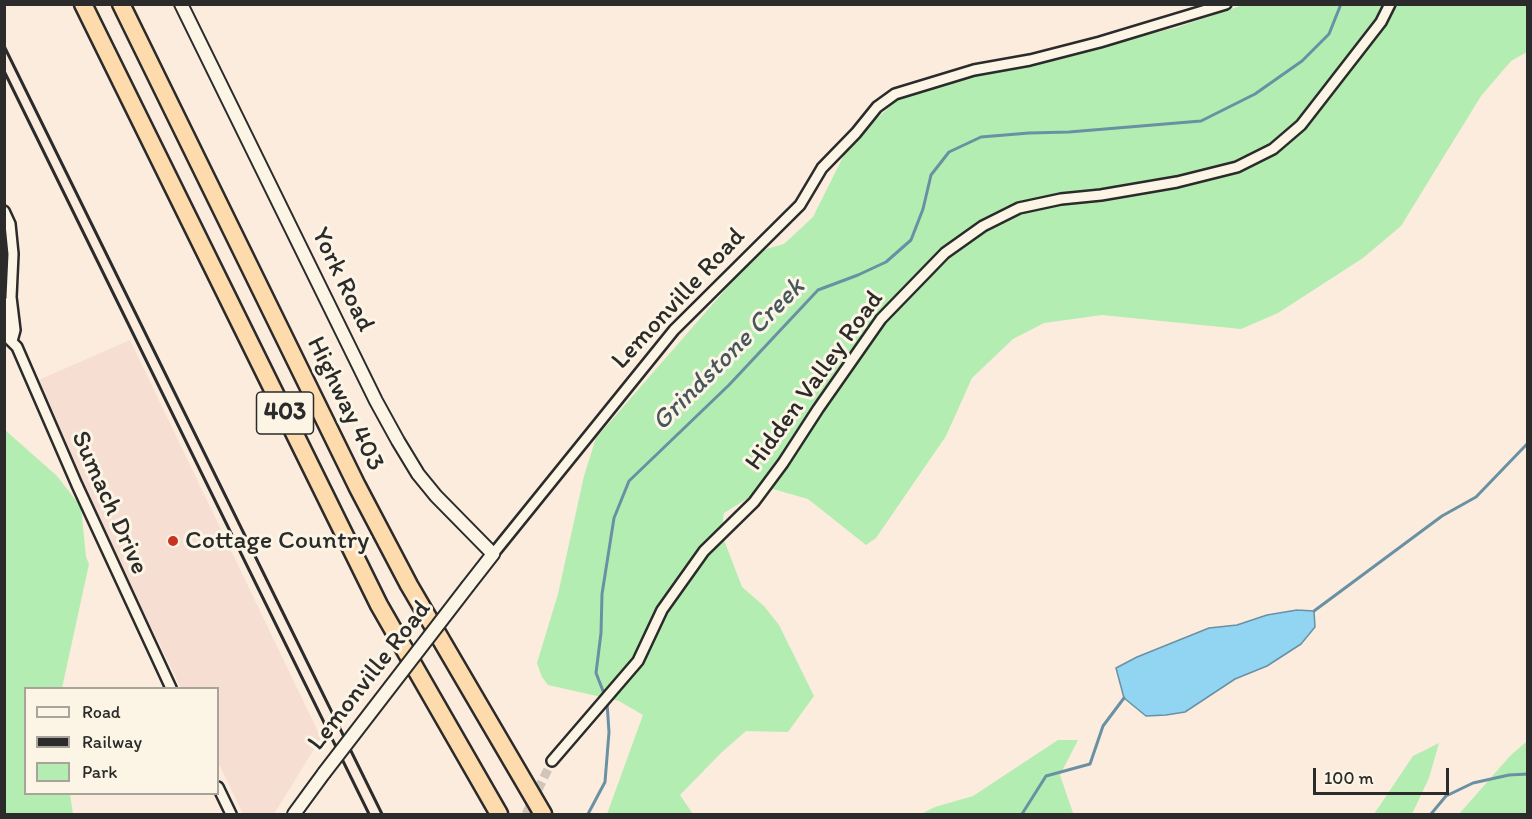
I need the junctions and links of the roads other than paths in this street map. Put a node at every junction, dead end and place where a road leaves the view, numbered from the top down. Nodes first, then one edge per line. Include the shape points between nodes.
1 (82, 4) edge
2 (121, 4) edge
3 (181, 4) edge
4 (1226, 4) edge
5 (1390, 4) edge
6 (4, 211) edge
7 (9, 255) edge
8 (7, 338) edge
9 (493, 554) junction
10 (171, 687) edge
11 (552, 761) tunnel mouth
12 (219, 789) edge
13 (231, 814) edge
14 (294, 814) edge
15 (499, 814) edge
16 (543, 814) edge

1 - 15 highway, 403 via 380,605
2 - 16 highway, Highway 403 / 403 via 357,486
3 - 9 street, York Road via 398,441 436,496
4 - 9 street, Lemonville Road via 1100,42 974,70 895,94 877,107 822,168 800,205 674,330
5 - 11 street, Hidden Valley Road via 1381,22 1301,124 1273,149 1237,167 1177,182 1019,208 983,226 945,253 881,319 783,464 754,502 704,551 662,610 638,661
6 - 7 street via 10,224
7 - 8 street via 11,297 7,307
8 - 10 street, Sumach Drive via 21,354
9 - 14 street, Lemonville Road, bridge
12 - 13 street

